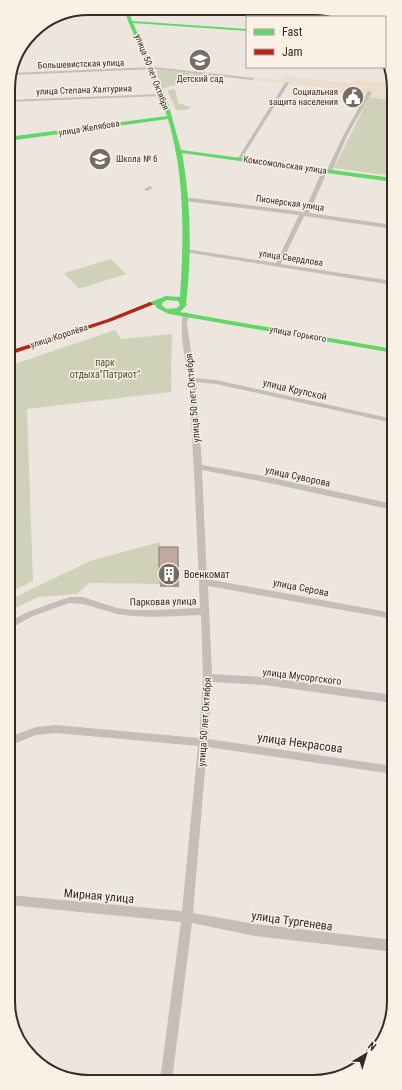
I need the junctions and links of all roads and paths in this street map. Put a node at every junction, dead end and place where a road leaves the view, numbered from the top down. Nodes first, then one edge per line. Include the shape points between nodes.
1 (127, 15) edge
2 (131, 22) junction
3 (246, 30) edge
4 (152, 69) junction
5 (17, 74) edge
6 (252, 79) dead end
7 (287, 82) dead end
8 (370, 92) dead end
9 (161, 95) junction
10 (15, 101) edge
11 (169, 117) junction
12 (15, 138) edge
13 (178, 151) junction
14 (240, 158) junction
15 (327, 171) junction
16 (387, 179) edge
17 (184, 199) junction
18 (304, 214) junction
19 (387, 226) edge
20 (186, 251) junction
21 (278, 265) junction
22 (185, 281) junction
23 (387, 281) edge
24 (164, 299) junction
25 (184, 307) junction
26 (167, 311) junction
27 (110, 320) junction
28 (387, 350) edge
29 (15, 351) edge
30 (192, 380) junction
31 (387, 420) edge
32 (198, 467) junction
33 (387, 506) edge
34 (204, 582) junction
35 (205, 611) junction
36 (387, 615) edge
37 (15, 623) edge
38 (208, 678) junction
39 (387, 698) edge
40 (15, 739) edge
41 (202, 742) junction
42 (387, 769) edge
43 (15, 901) edge
44 (187, 917) junction
45 (387, 945) edge
46 (167, 1075) edge

1 - 2 main road, улица 50 лет Октября
2 - 3 main road
2 - 4 main road, улица 50 лет Октября
4 - 5 street, Большевистская улица
4 - 6 street, Большевистская улица
4 - 9 main road, улица 50 лет Октября
7 - 14 street
8 - 15 street
9 - 10 street, улица Степана Халтурина
9 - 11 main road, улица 50 лет Октября
11 - 12 main road, улица Желябова
11 - 13 main road, улица 50 лет Октября
13 - 14 main road, Комсомольская улица
13 - 17 main road, улица 50 лет Октября
14 - 15 main road, Комсомольская улица
15 - 16 main road, Комсомольская улица
15 - 18 street
17 - 18 street, Пионерская улица
17 - 20 main road, улица 50 лет Октября
18 - 19 street, Пионерская улица
18 - 21 street
20 - 21 street, улица Свердлова
20 - 22 main road, улица 50 лет Октября
21 - 23 street, улица Свердлова
22 - 24 main road
22 - 25 main road, улица 50 лет Октября
24 - 25 main road via 177,298
24 - 26 main road via 158,303 158,307
24 - 27 main road, улица Королёва
25 - 26 main road, улица Горького
25 - 28 main road, улица Горького via 203,316
25 - 30 street, улица 50 лет Октября
26 - 27 main road, улица Королёва
27 - 29 main road, улица Королёва
30 - 31 street, улица Крупской via 216,382
30 - 32 street, улица 50 лет Октября
32 - 33 street, улица Суворова
32 - 34 street, улица 50 лет Октября
34 - 35 street, улица 50 лет Октября
34 - 36 street, улица Серова
35 - 37 street, Парковая улица via 130,613 69,600
35 - 38 street, улица 50 лет Октября
38 - 39 street, улица Мусоргского via 264,682
38 - 41 street, улица 50 лет Октября
40 - 41 street via 30,732 52,729
41 - 42 street, улица Некрасова
41 - 44 street, улица 50 лет Октября
43 - 44 street, Мирная улица
44 - 45 street, улица Тургенева via 254,930
44 - 46 street, улица 50 лет Октября

